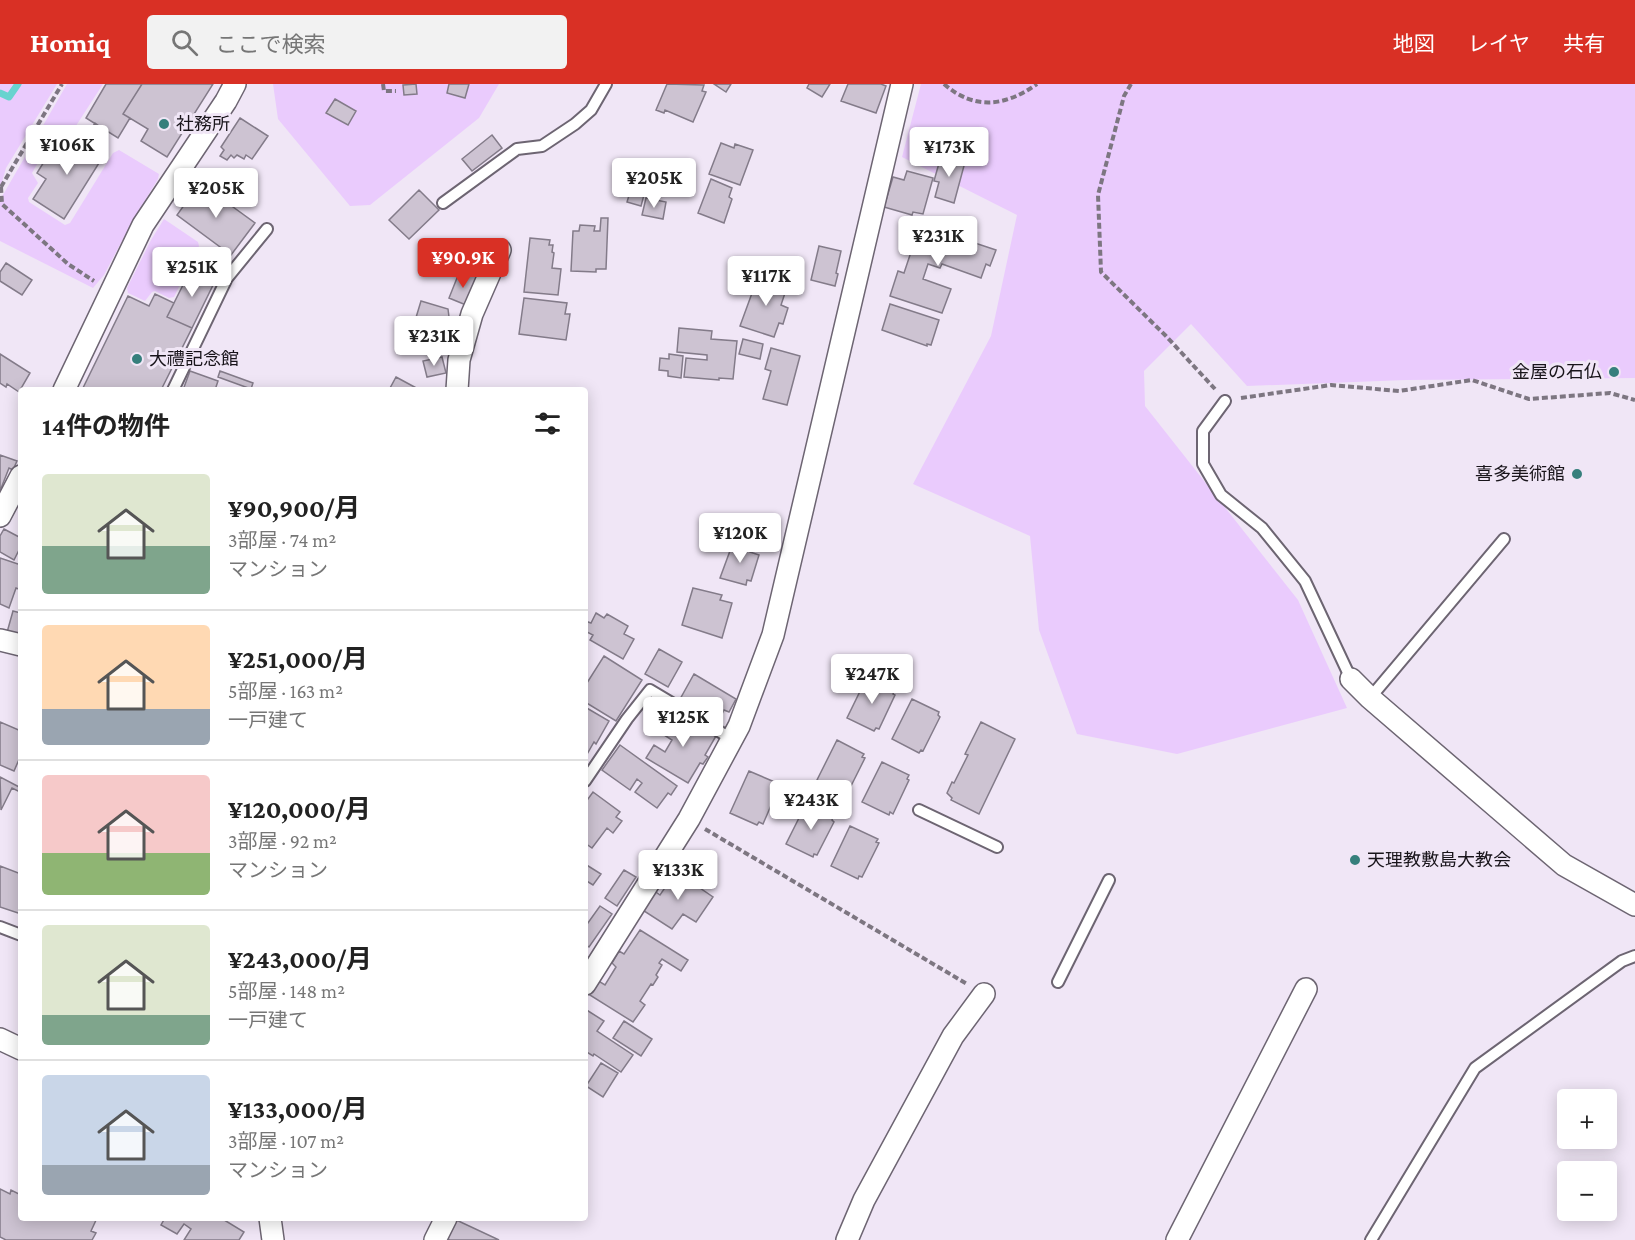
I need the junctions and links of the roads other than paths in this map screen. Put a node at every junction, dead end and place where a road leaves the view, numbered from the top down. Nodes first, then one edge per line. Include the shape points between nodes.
1 (235, 84) edge
2 (606, 84) edge
3 (902, 84) edge
4 (443, 203) dead end
5 (267, 229) dead end
6 (500, 250) dead end
7 (65, 387) edge
8 (174, 387) edge
9 (457, 387) edge
10 (1225, 400) road end
11 (18, 482) edge
12 (0, 516) edge
13 (1504, 539) dead end
14 (0, 640) edge
15 (18, 644) edge
16 (1351, 679) joint
17 (1370, 698) junction
18 (732, 739) junction
19 (588, 776) edge
20 (919, 810) dead end
21 (997, 847) dead end
22 (1109, 880) dead end
23 (1635, 905) edge
24 (0, 927) edge
25 (18, 934) edge
26 (1635, 956) edge
27 (588, 979) edge
28 (1058, 982) dead end
29 (1306, 990) dead end
30 (984, 994) road end
31 (0, 1039) edge
32 (18, 1048) edge
33 (270, 1221) edge
34 (444, 1221) edge
35 (273, 1240) edge
36 (435, 1240) edge
37 (848, 1240) edge
38 (1177, 1240) edge
39 (1371, 1240) edge

1 - 7 street via 143,225
2 - 4 lane via 591,110 575,124 542,146 517,149
3 - 18 street via 773,635
5 - 8 lane via 227,278
6 - 9 street via 472,314 459,360
10 - 16 lane via 1203,431 1203,464 1221,495 1262,528 1305,581
11 - 12 street
13 - 17 lane
14 - 15 street
16 - 17 street
17 - 23 street via 1564,865
18 - 19 lane via 650,690
18 - 27 street via 689,819
20 - 21 lane
22 - 28 lane
24 - 25 lane
26 - 39 lane via 1622,961 1475,1068
29 - 38 street
30 - 37 street via 953,1036 864,1200
31 - 32 street
33 - 35 street
34 - 36 street

